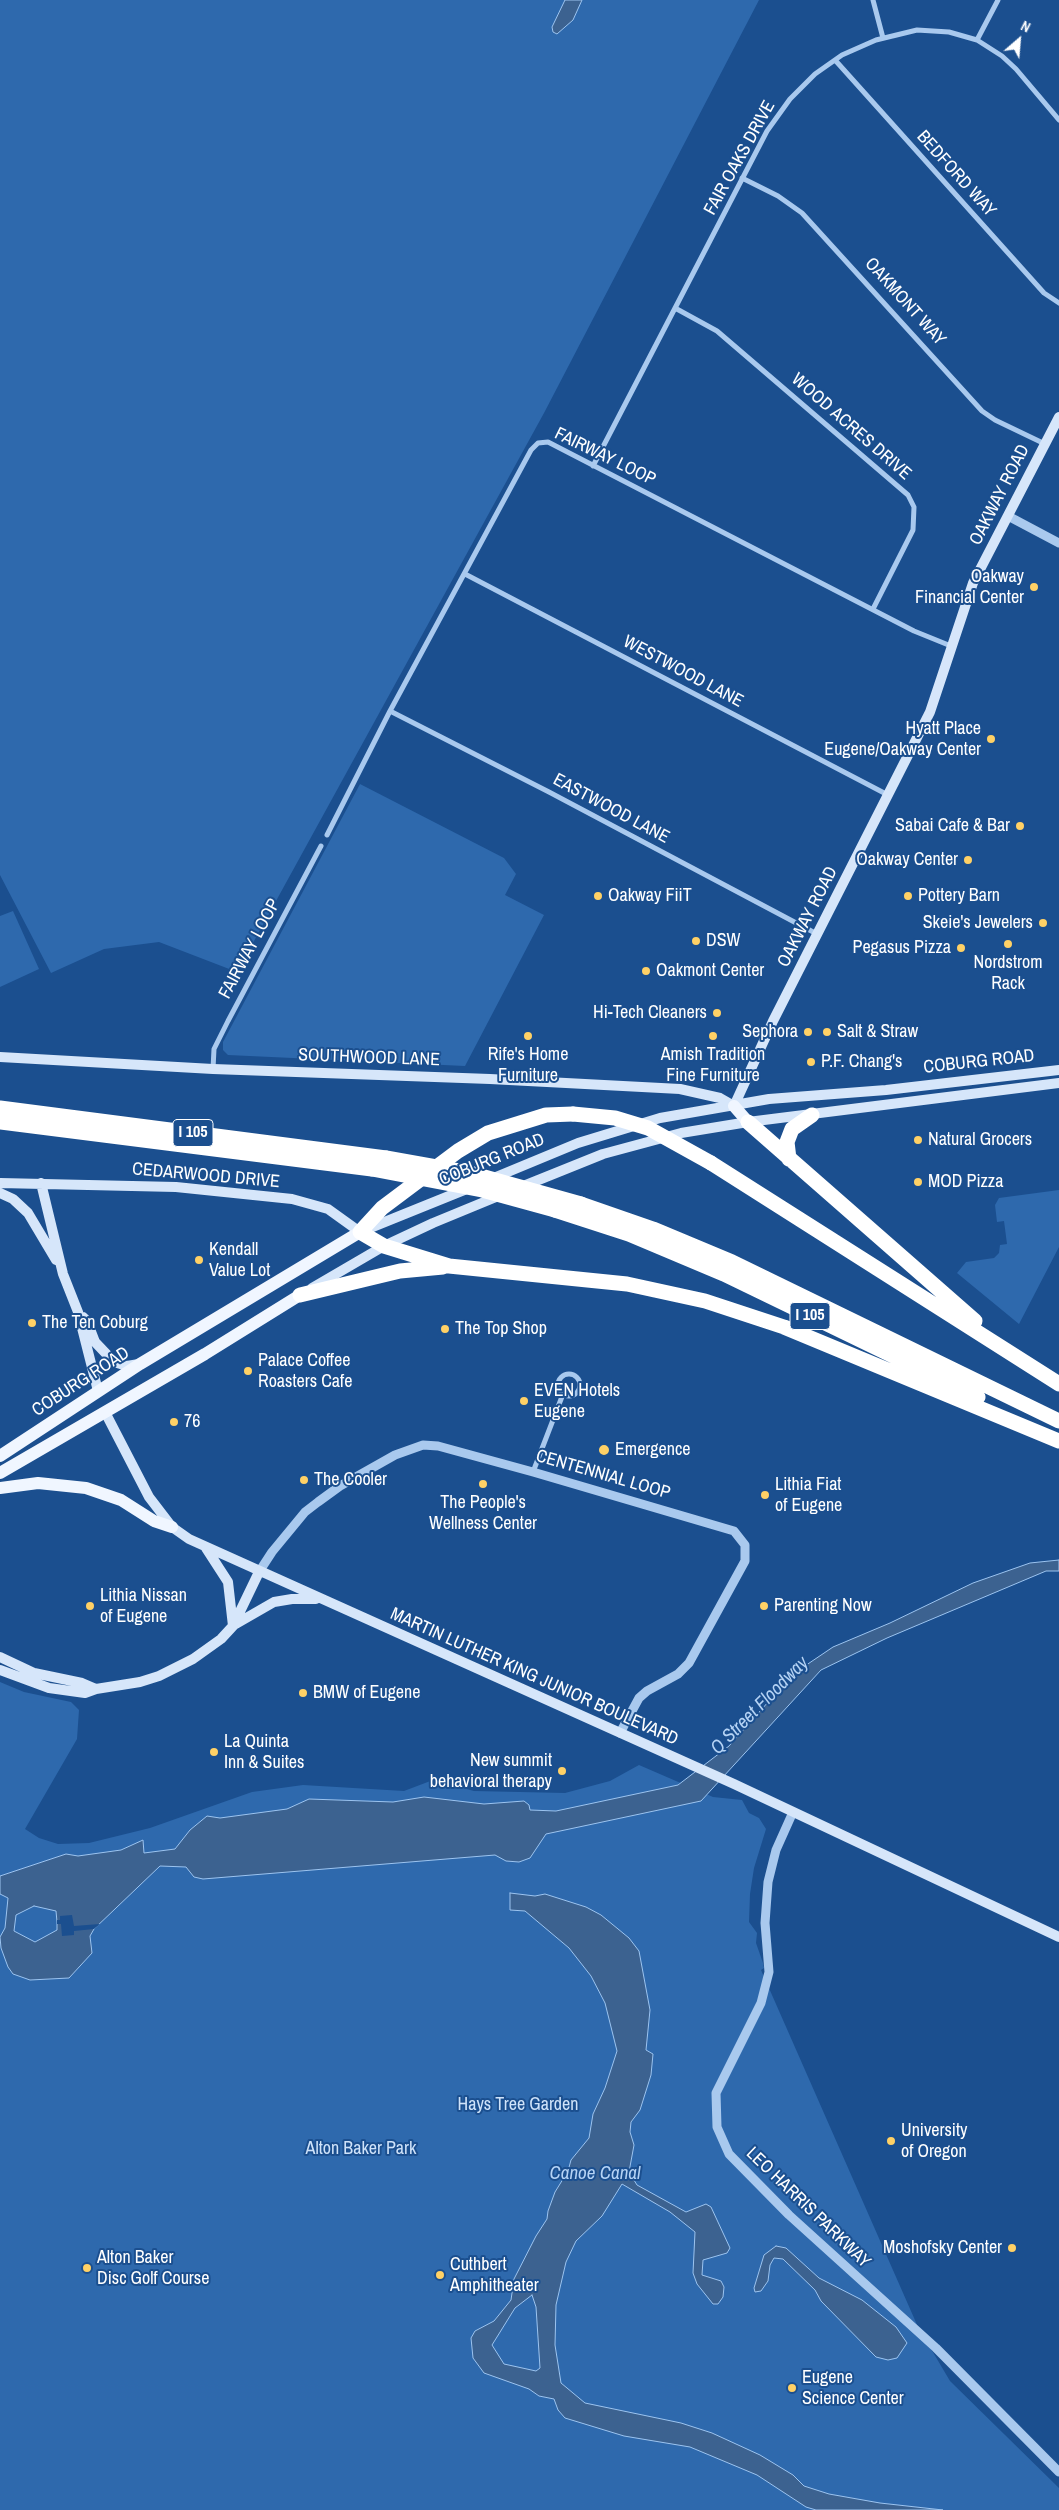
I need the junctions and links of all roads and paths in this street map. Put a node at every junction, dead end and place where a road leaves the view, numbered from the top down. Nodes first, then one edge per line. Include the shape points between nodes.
1 (873, 0) edge
2 (998, 0) edge
3 (883, 38) junction
4 (977, 40) junction
5 (835, 60) junction
6 (1059, 120) edge
7 (742, 178) junction
8 (1059, 303) edge
9 (675, 308) junction
10 (1059, 417) edge
11 (1045, 444) junction
12 (593, 466) junction
13 (1008, 516) junction
14 (1059, 543) edge
15 (465, 574) junction
16 (873, 609) junction
17 (951, 646) junction
18 (390, 711) junction
19 (888, 795) junction
20 (327, 835) dead end
21 (321, 846) dead end
22 (818, 934) junction
23 (0, 1057) edge
24 (213, 1069) junction
25 (1059, 1070) edge
26 (1059, 1083) edge
27 (734, 1106) junction
28 (0, 1108) edge
29 (812, 1115) junction
30 (0, 1122) edge
31 (748, 1122) junction
32 (789, 1159) junction
33 (0, 1183) edge
34 (41, 1183) junction
35 (0, 1193) edge
36 (360, 1232) junction
37 (384, 1246) junction
38 (425, 1265) junction
39 (64, 1274) junction
40 (300, 1295) junction
41 (78, 1312) junction
42 (1012, 1354) junction
43 (140, 1364) junction
44 (1059, 1384) edge
45 (98, 1391) junction
46 (563, 1394) junction
47 (71, 1409) junction
48 (105, 1412) junction
49 (1059, 1421) edge
50 (1059, 1436) edge
51 (1059, 1441) edge
52 (0, 1456) edge
53 (533, 1472) junction
54 (0, 1473) edge
55 (0, 1488) edge
56 (172, 1527) junction
57 (205, 1547) junction
58 (259, 1572) junction
59 (322, 1600) junction
60 (234, 1626) junction
61 (0, 1657) edge
62 (0, 1670) edge
63 (96, 1689) junction
64 (620, 1733) junction
65 (794, 1812) junction
66 (1059, 1937) edge
67 (1059, 2472) edge

1 - 3 street
2 - 4 street
3 - 4 street, FAIR OAKS DRIVE via 909,31 934,30
3 - 5 street, FAIR OAKS DRIVE
4 - 6 street, FAIR OAKS DRIVE via 1009,62
5 - 7 street, FAIR OAKS DRIVE via 803,85 781,109
5 - 8 street, BEDFORD WAY via 1044,293
7 - 9 street, FAIR OAKS DRIVE
7 - 11 street, OAKMONT WAY via 778,196 802,213 982,411
9 - 12 street, FAIR OAKS DRIVE
9 - 16 street, WOOD ACRES DRIVE via 717,331 908,494 914,507 913,530
10 - 11 main road, OAKWAY ROAD
11 - 13 main road, OAKWAY ROAD
12 - 15 street, FAIRWAY LOOP via 548,442 534,445
12 - 16 street, FAIRWAY LOOP
13 - 14 street
13 - 17 main road, OAKWAY ROAD via 973,583
15 - 18 street, FAIRWAY LOOP
15 - 19 street, WESTWOOD LANE
16 - 17 street, FAIRWAY LOOP
17 - 19 main road, OAKWAY ROAD via 930,712
18 - 20 street, FAIRWAY LOOP
18 - 22 street, EASTWOOD LANE
19 - 22 main road, OAKWAY ROAD
21 - 24 street, FAIRWAY LOOP via 214,1049
22 - 27 main road, OAKWAY ROAD
23 - 24 main road, SOUTHWOOD LANE
24 - 27 main road, SOUTHWOOD LANE via 680,1089 720,1098
25 - 27 main road, COBURG ROAD via 886,1090 768,1099
26 - 29 main road, COBURG ROAD
27 - 31 main road
27 - 36 main road, COBURG ROAD via 660,1118 578,1143
28 - 49 highway, I 105, bridge via 386,1158 470,1173 581,1204 732,1262
29 - 31 main road, COBURG ROAD
29 - 32 highway via 791,1131 787,1142
30 - 50 highway, I 105, bridge via 372,1169 465,1186 555,1210 628,1234 724,1274
31 - 32 highway
31 - 37 main road, COBURG ROAD via 656,1138 603,1154
32 - 42 highway
33 - 34 main road, CEDARWOOD DRIVE
34 - 36 main road, CEDARWOOD DRIVE via 176,1187 292,1199 328,1210
34 - 39 main road
35 - 39 main road via 13,1199 28,1213
36 - 37 highway
36 - 42 highway, bridge via 382,1208 458,1150 488,1133 546,1115 608,1117 648,1128 711,1163
36 - 43 main road, COBURG ROAD
37 - 38 highway
37 - 40 main road, COBURG ROAD
38 - 40 highway
38 - 51 highway via 627,1284 705,1301 784,1327
39 - 41 main road
40 - 48 main road, COBURG ROAD
41 - 43 main road via 87,1321 95,1342 114,1362 127,1366
41 - 45 main road
42 - 44 highway
43 - 45 main road, COBURG ROAD
45 - 47 main road, COBURG ROAD
46 - 46 street via 571,1396 580,1389 576,1376 568,1374 561,1377 558,1388
46 - 53 street
47 - 48 main road via 89,1406
47 - 52 main road, COBURG ROAD
48 - 54 main road, COBURG ROAD
48 - 56 main road, MARTIN LUTHER KING JUNIOR BOULEVARD via 143,1489
53 - 58 street, CENTENNIAL LOOP via 438,1446 408,1449 340,1486 318,1502 272,1552
53 - 64 street, CENTENNIAL LOOP via 726,1527 737,1533 745,1545 745,1562 689,1663 678,1674 639,1698
55 - 56 main road via 54,1483 96,1490
56 - 57 main road, MARTIN LUTHER KING JUNIOR BOULEVARD
57 - 58 main road, MARTIN LUTHER KING JUNIOR BOULEVARD
57 - 60 main road via 228,1582
58 - 59 main road, MARTIN LUTHER KING JUNIOR BOULEVARD
58 - 60 main road
59 - 60 main road via 274,1602
59 - 64 main road, MARTIN LUTHER KING JUNIOR BOULEVARD
60 - 63 main road via 209,1649 159,1676
61 - 63 main road via 34,1673
62 - 63 main road via 30,1683 64,1692 85,1693
64 - 65 main road, MARTIN LUTHER KING JUNIOR BOULEVARD
65 - 66 main road, MARTIN LUTHER KING JUNIOR BOULEVARD
65 - 67 street, LEO HARRIS PARKWAY via 776,1850 768,1882 765,1923 768,1972 761,2003 716,2093 717,2127 729,2154 749,2175 936,2348

